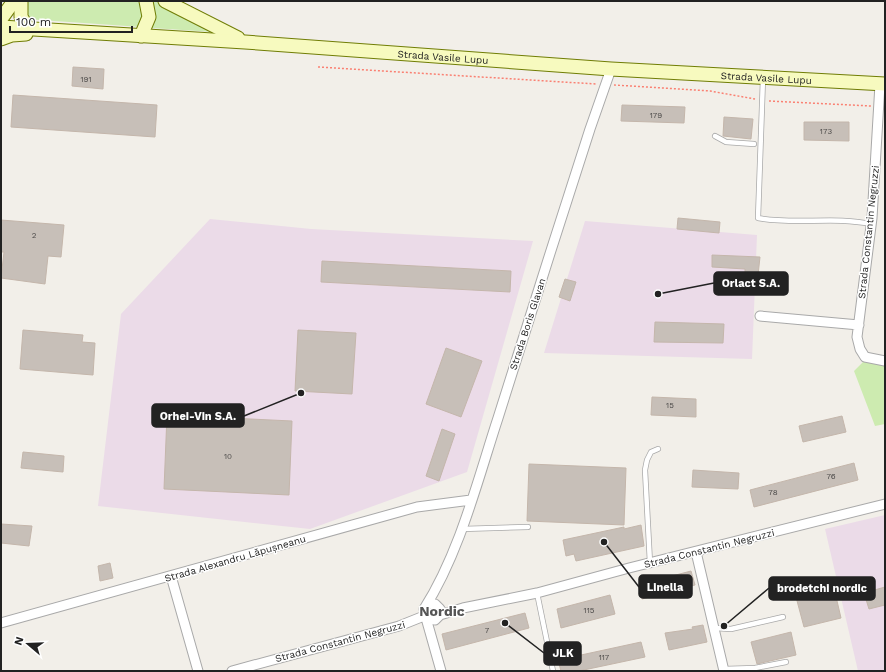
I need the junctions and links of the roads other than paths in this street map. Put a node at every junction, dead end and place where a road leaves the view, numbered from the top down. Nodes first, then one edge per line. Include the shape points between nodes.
1 (14, 1) edge
2 (21, 1) edge
3 (146, 1) edge
4 (165, 1) edge
5 (1, 19) edge
6 (1, 27) edge
7 (28, 28) junction
8 (64, 31) junction
9 (141, 36) junction
10 (1, 39) edge
11 (245, 42) junction
12 (611, 69) junction
13 (763, 76) junction
14 (883, 84) edge
15 (715, 136) dead end
16 (754, 144) dead end
17 (871, 224) junction
18 (760, 316) dead end
19 (859, 325) junction
20 (885, 361) edge
21 (658, 449) dead end
22 (471, 500) junction
23 (885, 504) edge
24 (528, 527) dead end
25 (461, 529) junction
26 (696, 552) junction
27 (650, 563) junction
28 (171, 576) junction
29 (442, 578) junction
30 (537, 593) junction
31 (434, 614) junction
32 (783, 617) dead end
33 (1, 623) edge
34 (714, 628) junction
35 (786, 662) dead end
36 (724, 670) edge
37 (198, 671) edge
38 (232, 671) edge
39 (441, 671) edge
40 (553, 671) edge

1 - 5 main road
2 - 7 main road via 21,17
3 - 9 main road via 149,17
4 - 11 main road
6 - 7 main road, Strada Vasile Lupu
7 - 8 main road, Strada Vasile Lupu
8 - 9 main road, Strada Vasile Lupu
8 - 10 main road via 12,35
9 - 11 main road, Strada Vasile Lupu
11 - 12 main road, Strada Vasile Lupu
12 - 13 main road, Strada Vasile Lupu
12 - 22 street, Strada Boris Glavan
13 - 14 main road, Strada Vasile Lupu
13 - 17 lane via 758,218 783,222 841,220
14 - 17 street, Strada Constantin Negruzzi
15 - 16 lane via 726,142
17 - 19 street, Strada Constantin Negruzzi
18 - 19 street
19 - 20 street, Strada Constantin Negruzzi via 857,337 865,357
21 - 27 lane via 651,452 645,470
22 - 25 street, Strada Boris Glavan
22 - 28 street, Strada Alexandru Lăpușneanu via 417,507
23 - 26 street, Strada Constantin Negruzzi
24 - 25 lane
25 - 29 street, Strada Boris Glavan
26 - 27 street, Strada Constantin Negruzzi
26 - 34 street
27 - 30 street, Strada Constantin Negruzzi
28 - 33 street, Strada Alexandru Lăpușneanu
28 - 37 street
29 - 31 street, Strada Boris Glavan
29 - 31 street, Strada Boris Glavan via 428,604
30 - 31 street, Strada Constantin Negruzzi
30 - 40 lane
31 - 38 street, Strada Constantin Negruzzi via 399,626
31 - 39 street, Strada Boris Glavan via 433,643
32 - 34 lane via 731,629
34 - 36 street
35 - 36 lane

